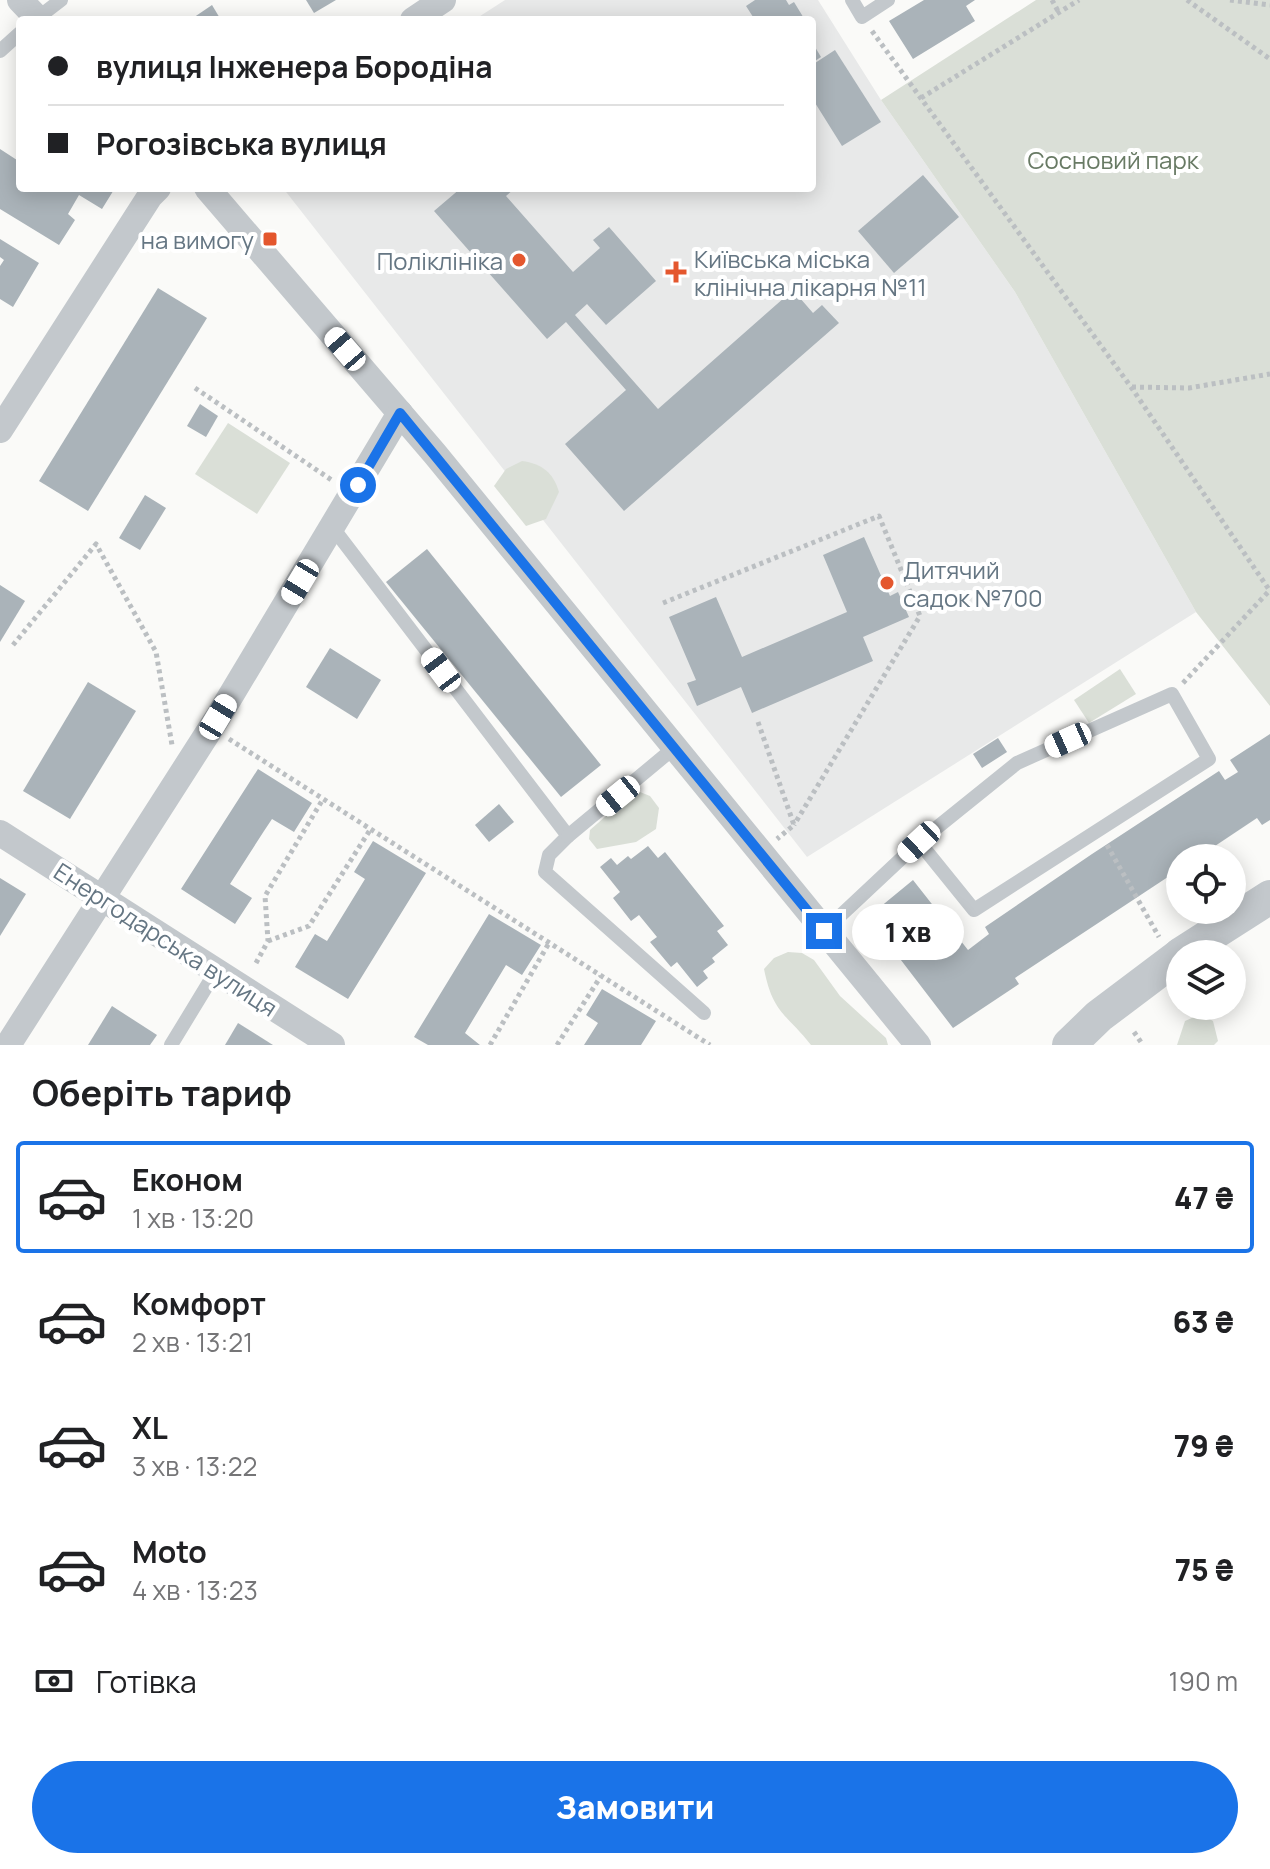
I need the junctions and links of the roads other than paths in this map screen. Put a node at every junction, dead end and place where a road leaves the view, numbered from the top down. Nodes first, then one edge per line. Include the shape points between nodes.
1 (61, 0) edge
2 (443, 0) edge
3 (852, 0) edge
4 (888, 0) edge
5 (33, 16) edge
6 (419, 16) edge
7 (16, 33) edge
8 (0, 51) edge
9 (155, 192) edge
10 (210, 192) edge
11 (400, 413) junction
12 (0, 430) edge
13 (333, 528) junction
14 (674, 748) junction
15 (0, 833) edge
16 (568, 836) junction
17 (919, 842) junction
18 (1270, 897) edge
19 (102, 898) junction
20 (824, 931) junction
21 (1190, 940) edge
22 (1166, 955) edge
23 (216, 971) junction
24 (704, 1013) dead end
25 (8, 1045) edge
26 (171, 1045) edge
27 (332, 1045) edge
28 (918, 1045) edge
29 (1069, 1045) edge

1 - 5 lane
2 - 6 street
3 - 4 lane via 862,17
7 - 8 lane
9 - 12 street
10 - 11 street
11 - 13 street
11 - 14 street
13 - 16 lane
13 - 19 street
14 - 16 lane
14 - 20 street
15 - 19 street, Енергодарська вулиця
16 - 24 lane via 549,855 545,872
17 - 17 lane via 1017,763 1172,694 1209,759 974,910
17 - 20 lane
18 - 21 street
19 - 23 street, Енергодарська вулиця
19 - 25 street
20 - 28 street
22 - 29 street
23 - 26 lane
23 - 27 street, Енергодарська вулиця

